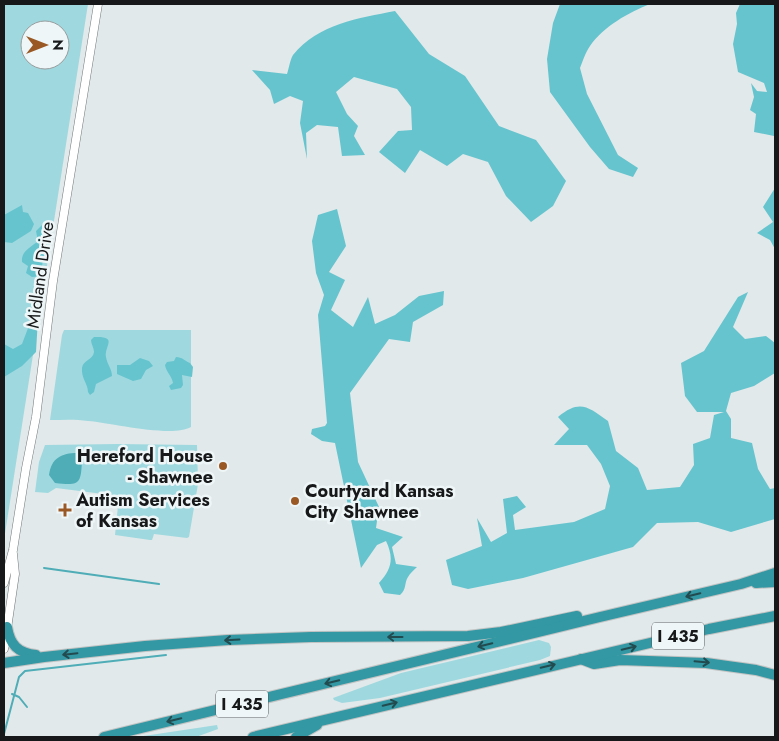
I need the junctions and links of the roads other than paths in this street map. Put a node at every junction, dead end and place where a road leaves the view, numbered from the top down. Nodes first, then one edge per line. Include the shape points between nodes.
1 (98, 4) edge
2 (13, 550) junction
3 (775, 573) edge
4 (775, 582) edge
5 (4, 583) edge
6 (741, 584) junction
7 (600, 616) junction
8 (775, 616) edge
9 (7, 627) junction
10 (4, 649) edge
11 (44, 657) junction
12 (581, 659) junction
13 (4, 663) edge
14 (775, 675) edge
15 (326, 720) junction
16 (104, 737) edge
17 (253, 737) edge
18 (296, 737) edge

1 - 2 main road, Midland Drive
2 - 5 main road, Midland Drive
2 - 9 main road, Midland Drive via 15,574
3 - 6 highway
4 - 6 highway, I 435
6 -> 7 highway, I 435
7 -> 11 highway via 581,615 468,636 238,639
7 -> 16 highway, I 435
12 -> 8 highway, I 435
9 - 10 main road, Midland Drive
9 - 11 highway via 11,642 19,650
11 - 13 highway
12 -> 14 highway via 594,664 620,660 706,662
15 -> 12 highway, I 435
15 - 17 highway, I 435
15 - 18 highway

